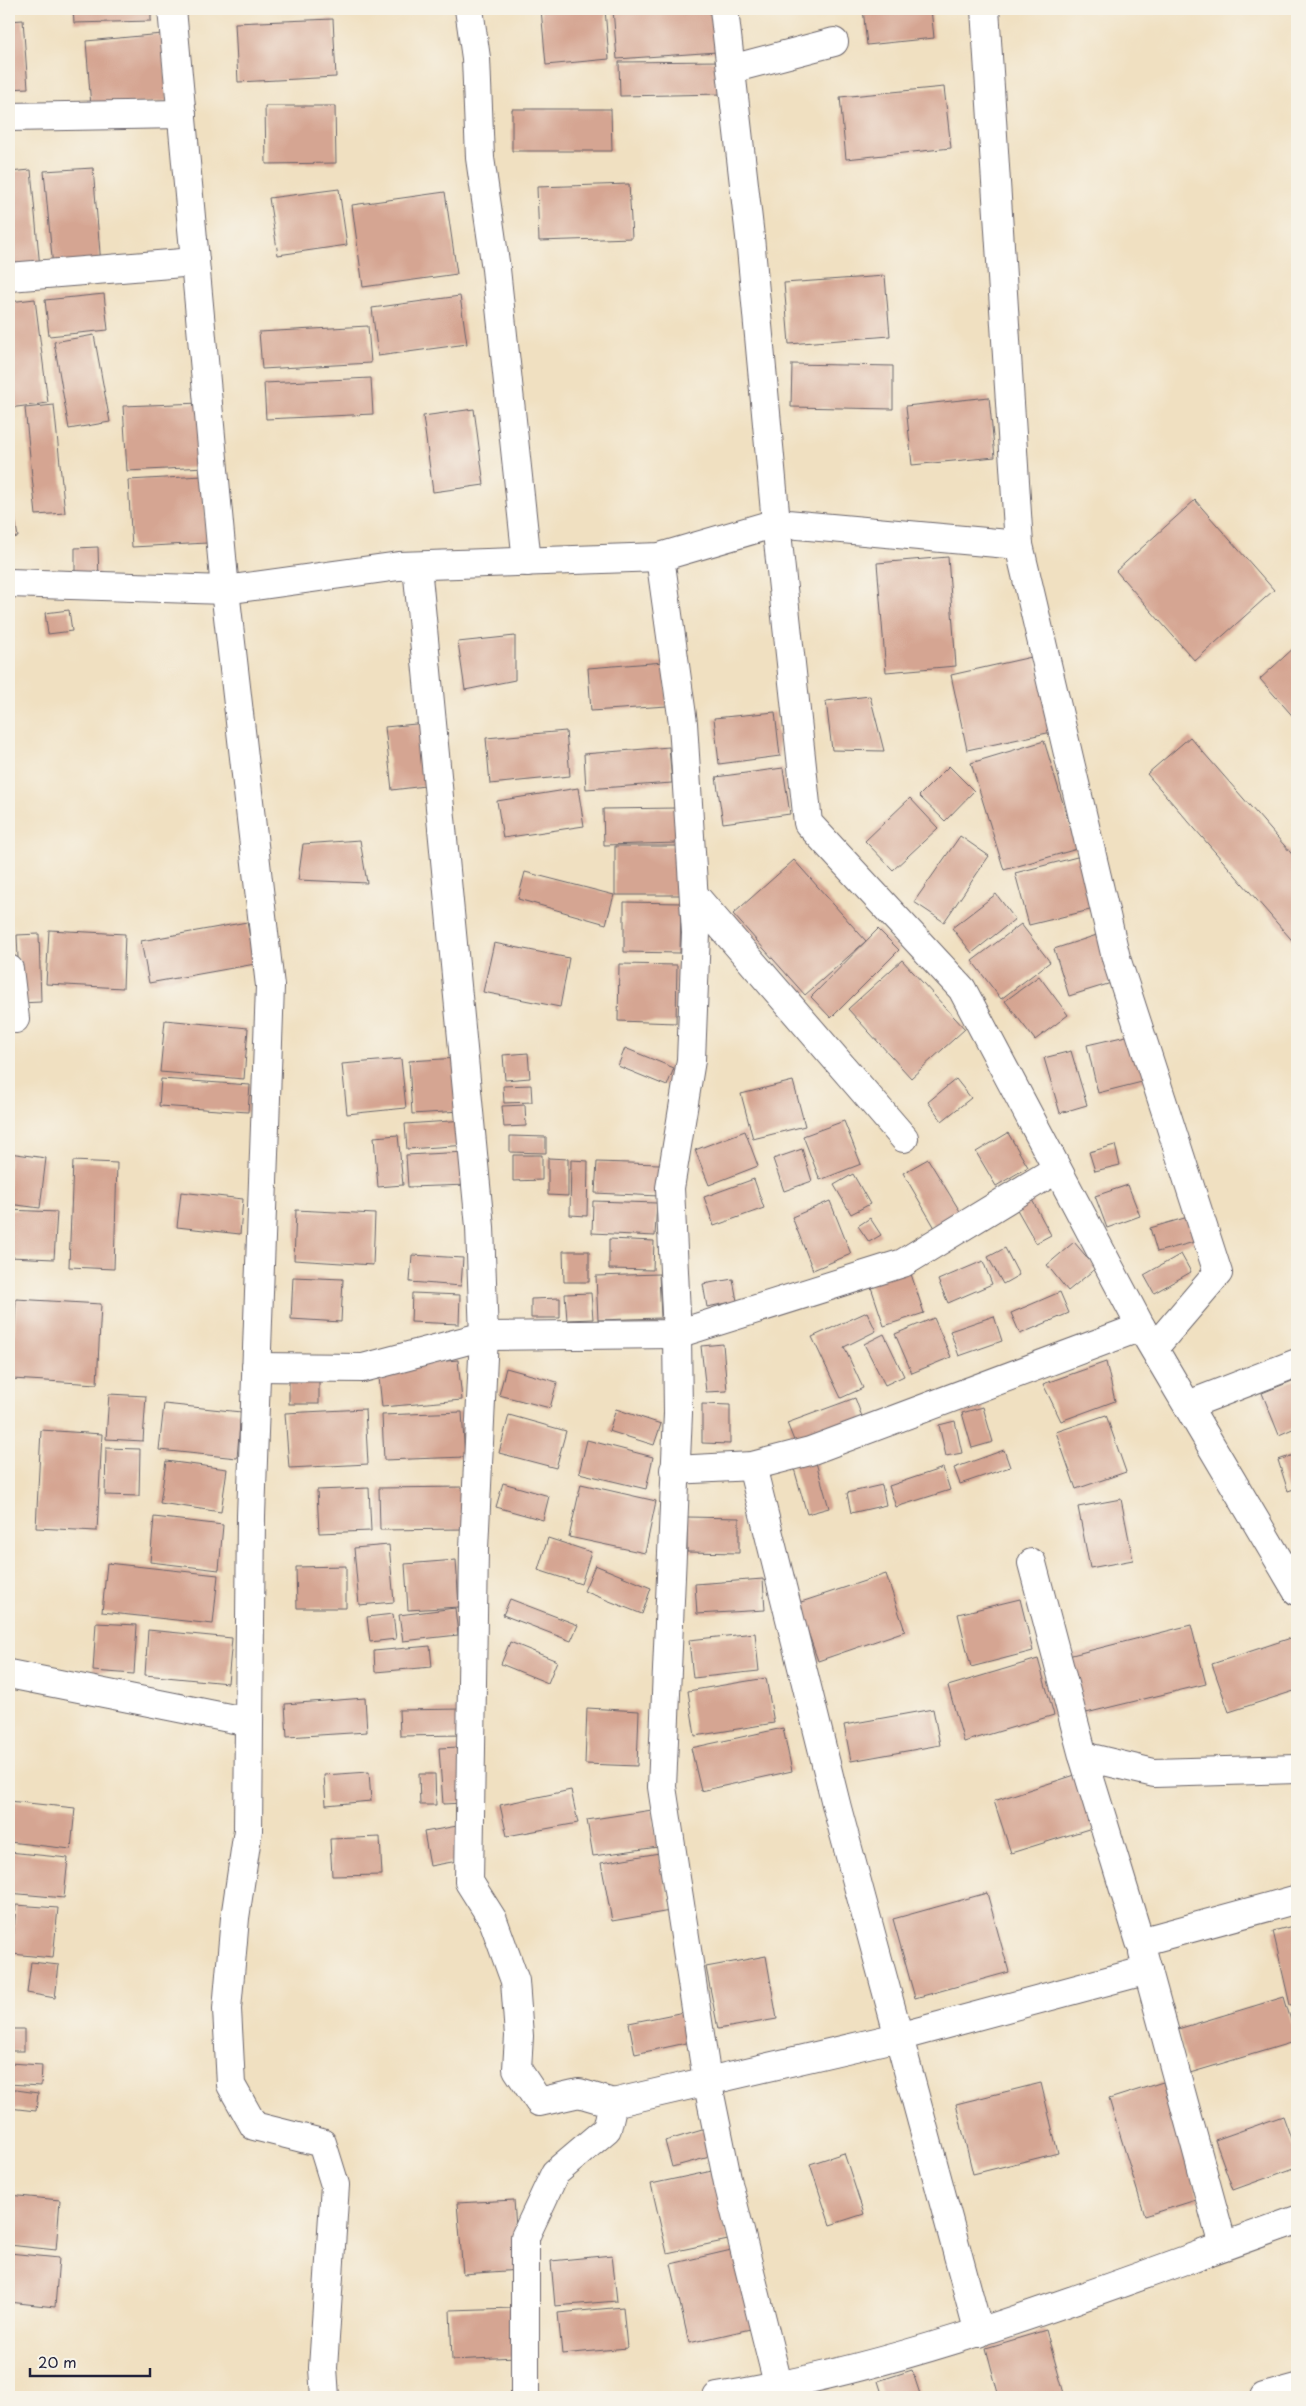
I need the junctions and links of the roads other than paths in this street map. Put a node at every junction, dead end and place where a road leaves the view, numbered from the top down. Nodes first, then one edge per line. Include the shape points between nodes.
1 (172, 9) edge
2 (469, 9) edge
3 (724, 9) edge
4 (984, 9) edge
5 (834, 42) dead end
6 (731, 69) junction
7 (182, 114) junction
8 (9, 117) edge
9 (195, 262) junction
10 (9, 277) edge
11 (776, 522) junction
12 (1019, 546) junction
13 (660, 557) junction
14 (527, 562) junction
15 (417, 566) junction
16 (9, 583) edge
17 (225, 590) junction
18 (695, 896) junction
19 (9, 969) edge
20 (14, 1019) dead end
21 (904, 1138) dead end
22 (1057, 1169) junction
23 (677, 1334) junction
24 (484, 1336) junction
25 (1147, 1338) junction
26 (1297, 1362) edge
27 (256, 1368) junction
28 (1188, 1405) junction
29 (752, 1466) junction
30 (674, 1470) junction
31 (1032, 1563) dead end
32 (1297, 1590) edge
33 (9, 1674) edge
34 (249, 1722) junction
35 (1083, 1756) junction
36 (1297, 1769) edge
37 (1294, 1900) dead end
38 (1140, 1942) junction
39 (1148, 1970) junction
40 (898, 2037) junction
41 (707, 2080) junction
42 (613, 2103) junction
43 (1297, 2220) edge
44 (1223, 2246) junction
45 (979, 2333) junction
46 (779, 2388) junction
47 (1297, 2388) edge
48 (325, 2397) edge
49 (525, 2397) edge
50 (717, 2397) edge
51 (1264, 2397) edge

1 - 7 street
2 - 14 street via 476,58 480,158 496,269
3 - 6 street
4 - 12 street
5 - 6 street
6 - 11 street
7 - 8 street
7 - 9 street
9 - 10 street
9 - 17 street
11 - 12 street
11 - 13 street
11 - 22 street via 808,823 962,989
12 - 25 street via 1116,958 1218,1273
13 - 14 street
13 - 18 street via 683,723
14 - 15 street
15 - 17 street
15 - 24 street via 480,1227
16 - 17 street
17 - 27 street via 270,986
18 - 21 street
18 - 23 street via 690,1060 670,1188
19 - 20 street
22 - 23 street via 903,1263
22 - 25 street
23 - 24 street
23 - 30 street via 678,1413
24 - 27 street via 363,1368
24 - 42 street via 474,1548 469,1882 494,1920 516,1980 517,2069 539,2102 578,2093
25 - 28 street
25 - 29 street via 810,1451
26 - 28 street
27 - 34 street
28 - 32 street
29 - 30 street
29 - 40 street
30 - 41 street via 662,1787
31 - 35 street
33 - 34 street
34 - 48 street via 248,1830 235,1918 227,2009 231,2085 254,2126 322,2143 335,2185 323,2368
35 - 36 street via 1154,1773
35 - 38 street
37 - 38 street
38 - 39 street
39 - 40 street
39 - 44 street
40 - 41 street
40 - 45 street
41 - 42 street
41 - 46 street via 728,2183
42 - 49 street via 607,2129 555,2173 524,2237
43 - 44 street
44 - 45 street
45 - 46 street via 882,2363
46 - 50 street
47 - 51 street

